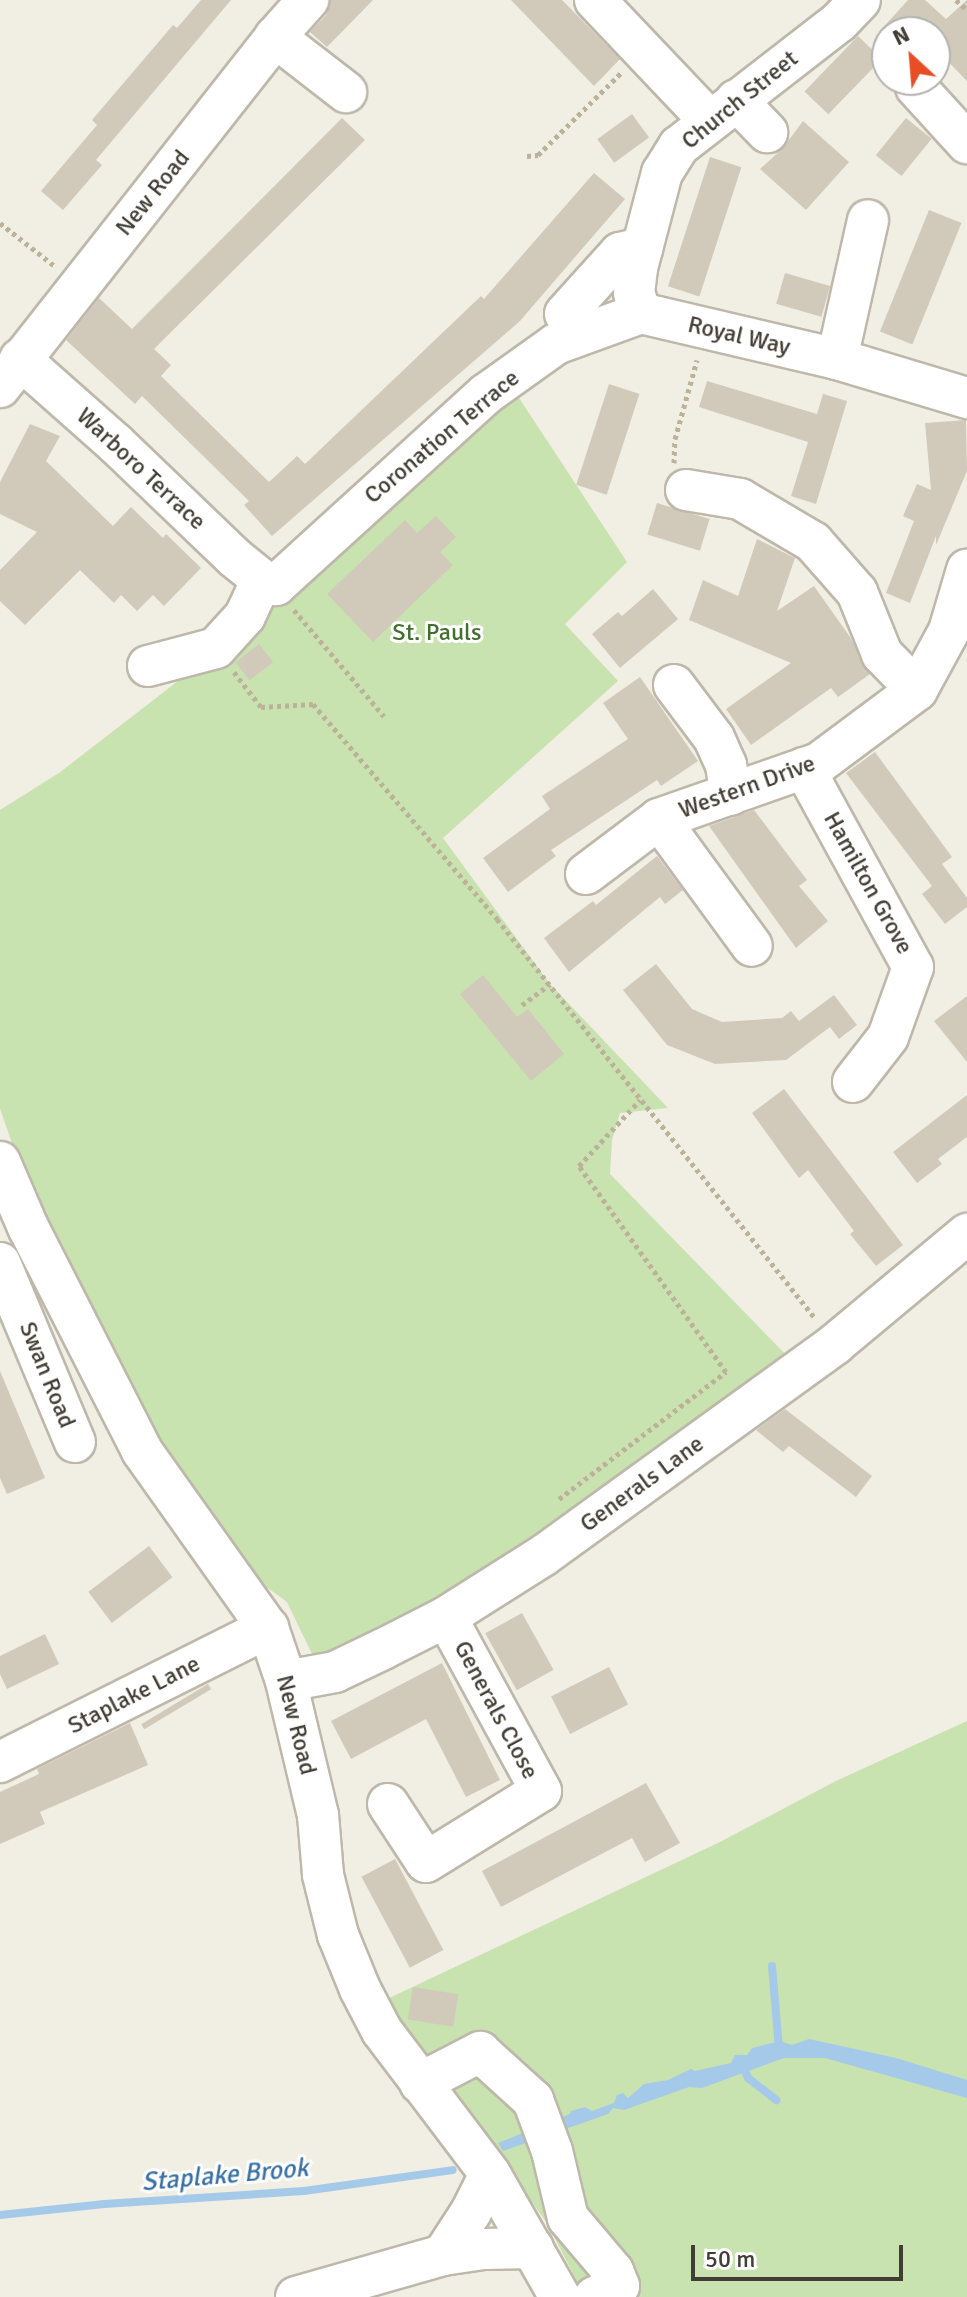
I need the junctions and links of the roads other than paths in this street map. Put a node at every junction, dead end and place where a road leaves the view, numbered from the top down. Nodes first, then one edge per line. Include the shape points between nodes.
1 (308, 0) edge
2 (595, 0) edge
3 (860, 0) edge
4 (275, 37) junction
5 (346, 92) dead end
6 (924, 96) edge
7 (723, 110) junction
8 (767, 132) dead end
9 (967, 143) edge
10 (868, 220) dead end
11 (642, 248) junction
12 (641, 313) junction
13 (565, 314) dead end
14 (837, 359) junction
15 (10, 373) edge
16 (967, 398) edge
17 (686, 490) road end
18 (967, 570) edge
19 (269, 583) junction
20 (958, 635) edge
21 (148, 666) dead end
22 (674, 685) dead end
23 (917, 690) junction
24 (804, 768) junction
25 (731, 795) junction
26 (659, 819) junction
27 (586, 874) dead end
28 (752, 946) dead end
29 (853, 1082) dead end
30 (0, 1162) edge
31 (967, 1234) edge
32 (0, 1263) edge
33 (75, 1442) dead end
34 (446, 1617) junction
35 (268, 1628) junction
36 (286, 1681) junction
37 (0, 1762) edge
38 (388, 1804) dead end
39 (420, 2083) junction
40 (490, 2174) junction
41 (533, 2248) junction
42 (443, 2255) junction
43 (296, 2297) edge
44 (560, 2297) edge
45 (594, 2297) edge

1 - 4 street, New Road
2 - 7 street via 644,48
3 - 7 street, Church Street via 839,22
4 - 5 street
4 - 15 street, New Road
6 - 9 street
7 - 8 street
7 - 11 street, Church Street via 679,146 662,173
10 - 14 street
11 - 12 street, Church Street via 634,293
11 - 13 street via 620,253
12 - 14 street, Royal Way
12 - 19 street, Coronation Terrace via 556,344 486,394
14 - 16 street, Royal Way
15 - 19 street, Warboro Terrace
17 - 23 street via 740,499 813,542 857,592 882,654
18 - 20 street, Western Drive
19 - 21 street via 216,648
20 - 23 street, Western Drive
22 - 25 street via 714,738
23 - 24 street, Western Drive via 819,763
24 - 25 street, Western Drive
24 - 29 street, Hamilton Grove via 913,967 888,1037
25 - 26 street, Western Drive
26 - 27 street, Western Drive
26 - 28 street
30 - 35 street, New Road via 142,1451
31 - 34 street, Generals Lane via 835,1344 544,1555
32 - 33 street, Swan Road
34 - 36 street, Generals Lane via 335,1672
34 - 38 street, Generals Close via 541,1791 426,1862
35 - 36 street, New Road
35 - 37 street, Staplake Lane
36 - 39 street, New Road via 318,1815 323,1875 338,1935 382,2031
39 - 40 street, New Road
39 - 45 street via 480,2052 533,2100 568,2218 613,2271 619,2286
40 - 41 street, New Road
40 - 42 street
41 - 42 street
41 - 44 street, New Road
42 - 43 street

